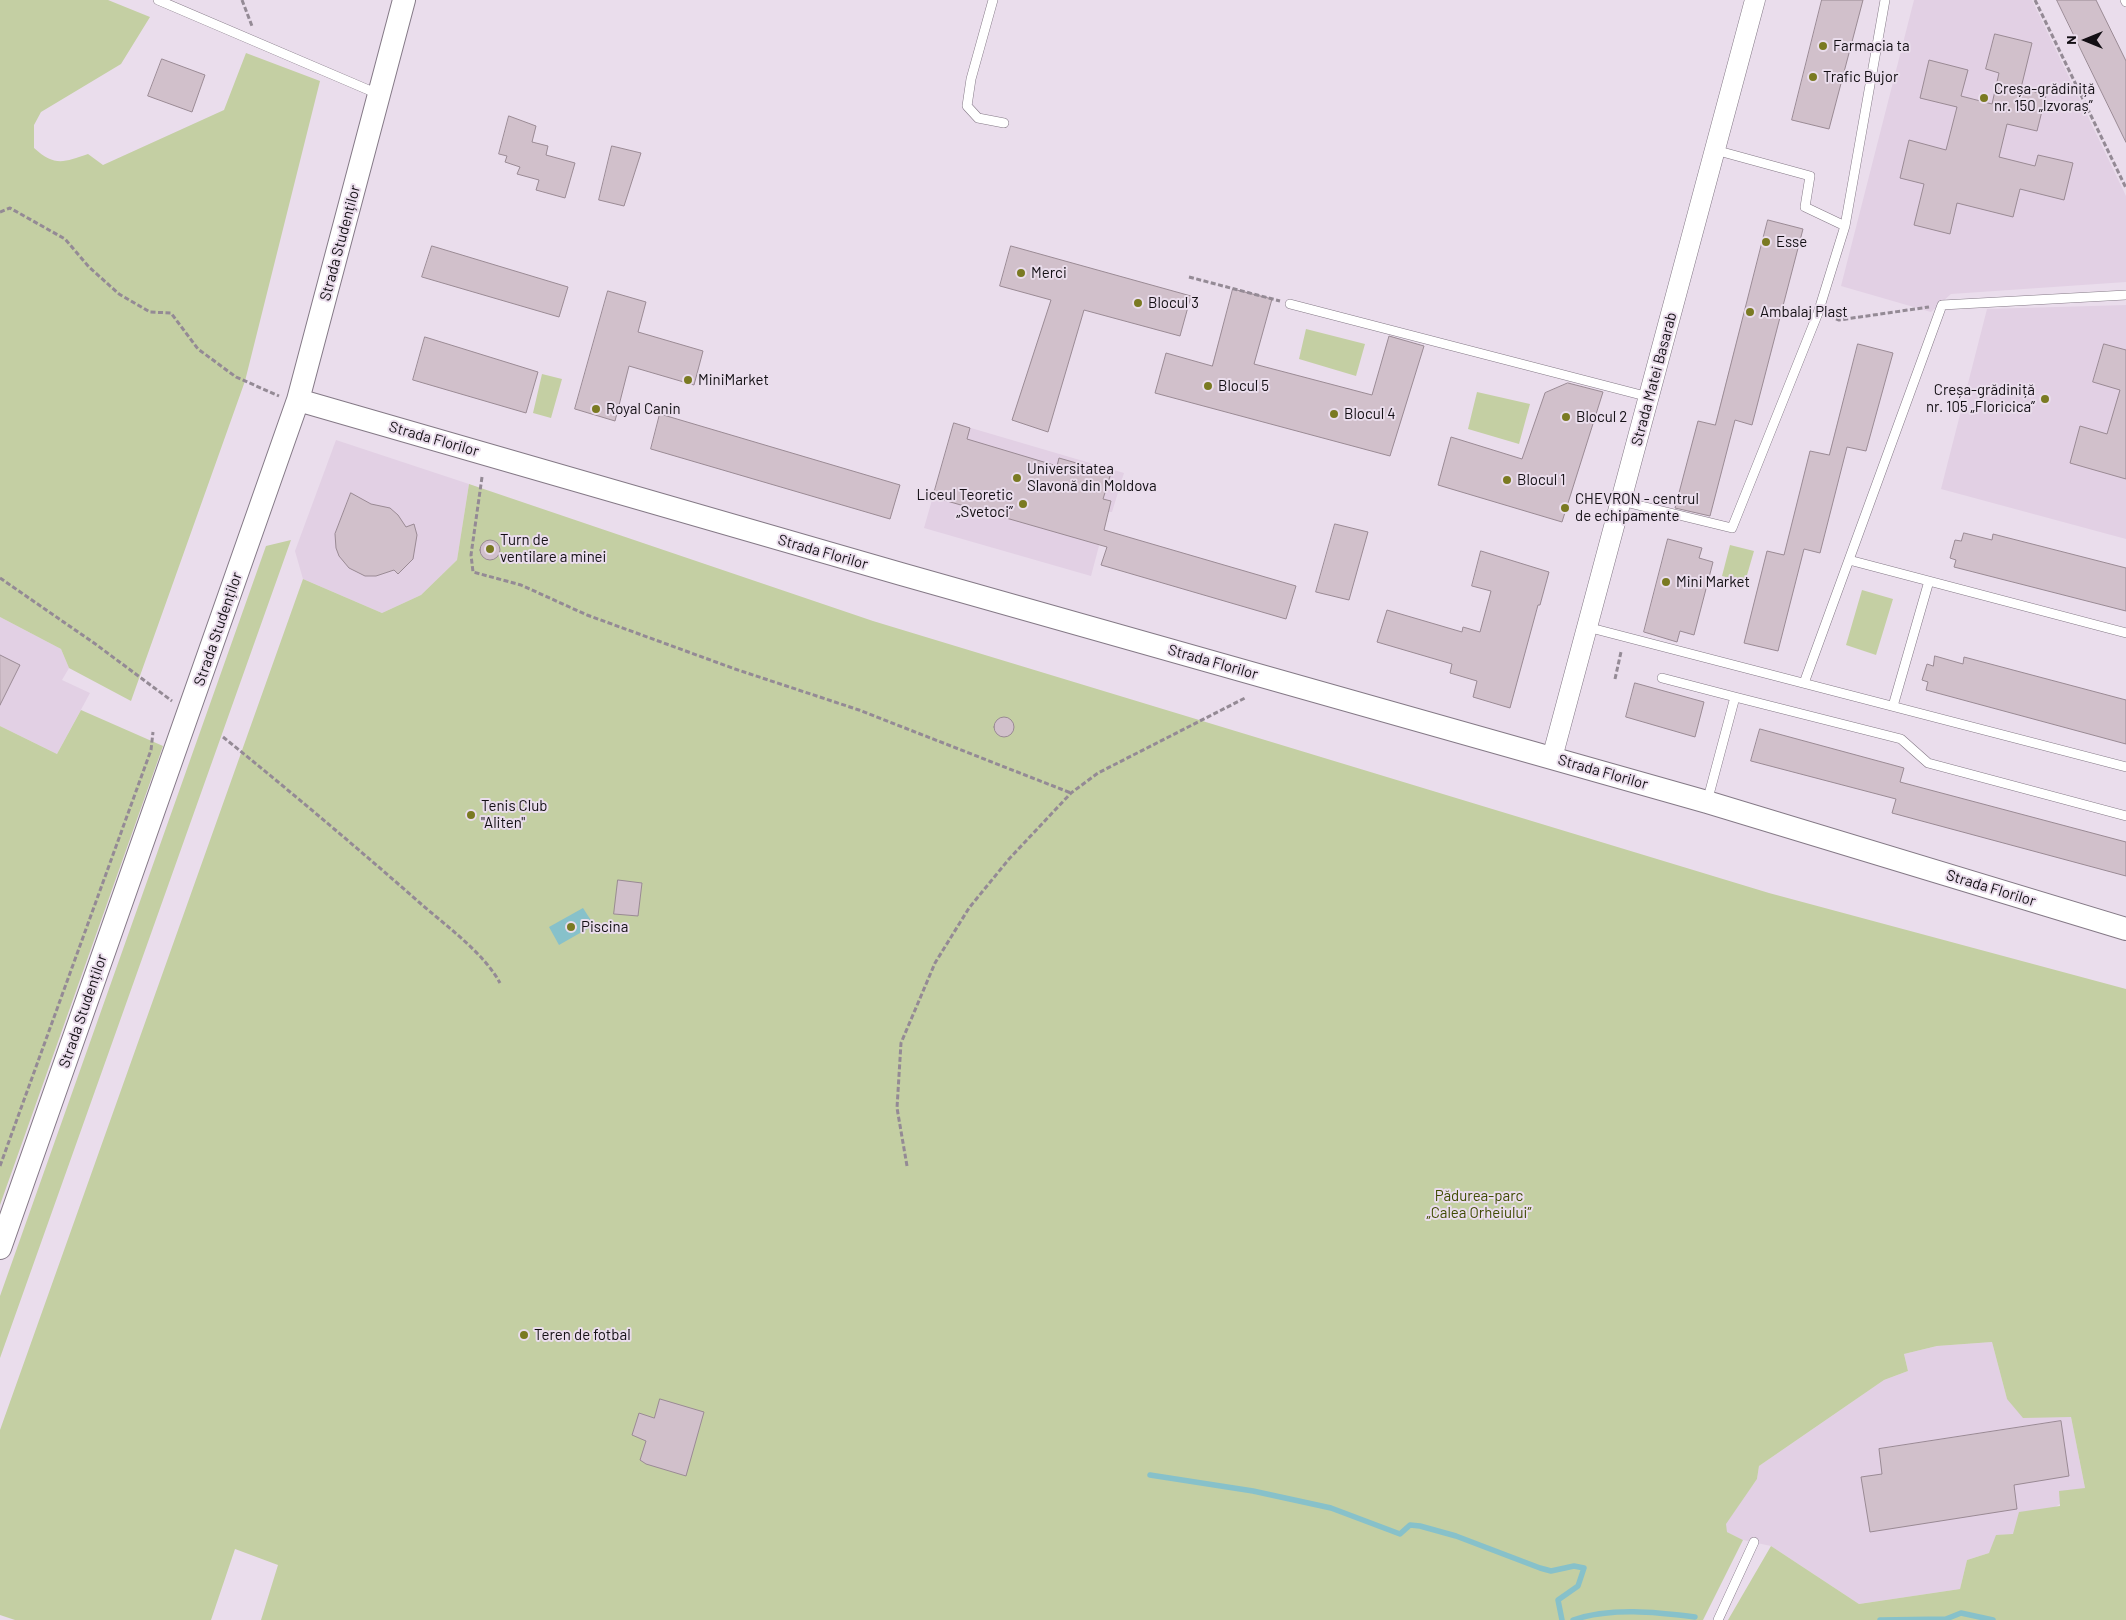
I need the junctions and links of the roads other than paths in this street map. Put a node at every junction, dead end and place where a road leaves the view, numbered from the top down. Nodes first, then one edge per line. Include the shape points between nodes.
1 (158, 0) edge
2 (404, 0) edge
3 (993, 0) edge
4 (1756, 0) edge
5 (1885, 0) edge
6 (379, 94) junction
7 (1004, 124) dead end
8 (1715, 150) junction
9 (1845, 226) junction
10 (2126, 295) edge
11 (1290, 304) road end
12 (1649, 397) junction
13 (289, 398) junction
14 (1621, 501) junction
15 (1849, 560) junction
16 (1929, 581) junction
17 (1587, 627) junction
18 (2126, 633) edge
19 (1662, 678) dead end
20 (1804, 683) junction
21 (1735, 697) junction
22 (1893, 706) junction
23 (1552, 758) junction
24 (2126, 768) edge
25 (1707, 802) junction
26 (2126, 816) edge
27 (2126, 929) edge
28 (0, 1248) edge
29 (1754, 1542) dead end
30 (1718, 1620) edge

1 - 6 lane
2 - 6 main road, Strada Studenților
3 - 7 lane via 971,78 967,106 978,118
4 - 8 street, Strada Matei Basarab
5 - 9 lane
6 - 13 main road, Strada Studenților
8 - 9 lane via 1810,176 1805,207
8 - 12 street, Strada Matei Basarab
9 - 14 lane via 1818,313 1732,528
10 - 15 lane via 1942,305
11 - 12 lane
12 - 14 street, Strada Matei Basarab
13 - 23 main road, Strada Florilor
13 - 28 main road, Strada Studenților via 189,713
14 - 17 street, Strada Matei Basarab
15 - 16 lane
15 - 20 lane
16 - 18 lane
16 - 22 lane
17 - 20 lane
17 - 23 street, Strada Matei Basarab
19 - 21 lane
20 - 22 lane
21 - 25 lane
21 - 26 lane via 1901,739 1928,763
22 - 24 lane
23 - 25 main road, Strada Florilor
25 - 27 main road, Strada Florilor
29 - 30 lane

